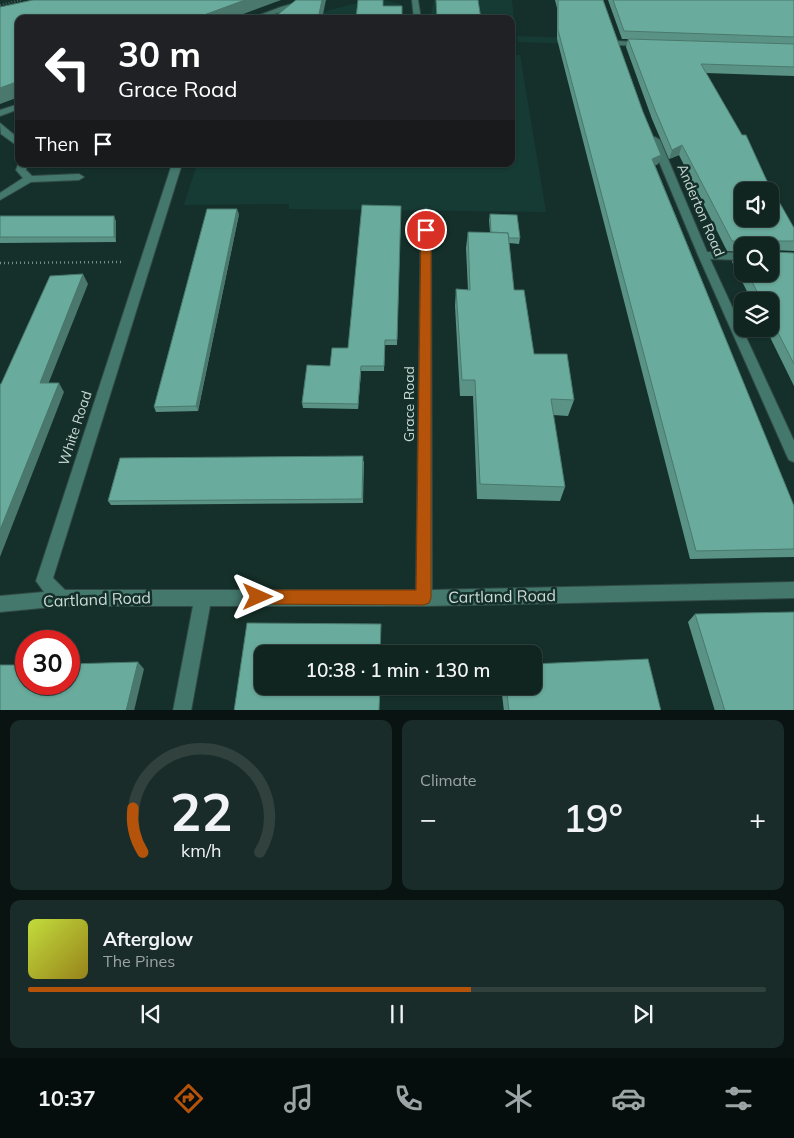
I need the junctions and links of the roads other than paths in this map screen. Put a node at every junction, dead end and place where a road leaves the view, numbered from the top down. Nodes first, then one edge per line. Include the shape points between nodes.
1 (314, 0) edge
2 (415, 0) edge
3 (263, 15) edge
4 (417, 15) edge
5 (618, 43) edge
6 (647, 44) edge
7 (15, 108) edge
8 (0, 115) edge
9 (0, 126) edge
10 (650, 128) edge
11 (15, 140) edge
12 (22, 167) edge
13 (176, 167) edge
14 (79, 177) dead end
15 (29, 179) junction
16 (0, 197) edge
17 (426, 211) dead end
18 (703, 255) junction
19 (734, 256) edge
20 (794, 456) edge
21 (794, 590) edge
22 (204, 597) junction
23 (62, 598) junction
24 (424, 598) junction
25 (0, 604) edge
26 (182, 710) edge

1 - 3 street
2 - 4 street
5 - 6 street
7 - 8 street
9 - 11 street
10 - 18 street, Anderton Road
12 - 15 street
13 - 23 street, White Road via 44,581
14 - 15 street
15 - 16 street
17 - 24 street, Grace Road
18 - 19 street
18 - 20 street, Anderton Road
21 - 24 street, Cartland Road
22 - 23 street, Cartland Road
22 - 24 street, Cartland Road
22 - 26 street
23 - 25 street, Cartland Road

